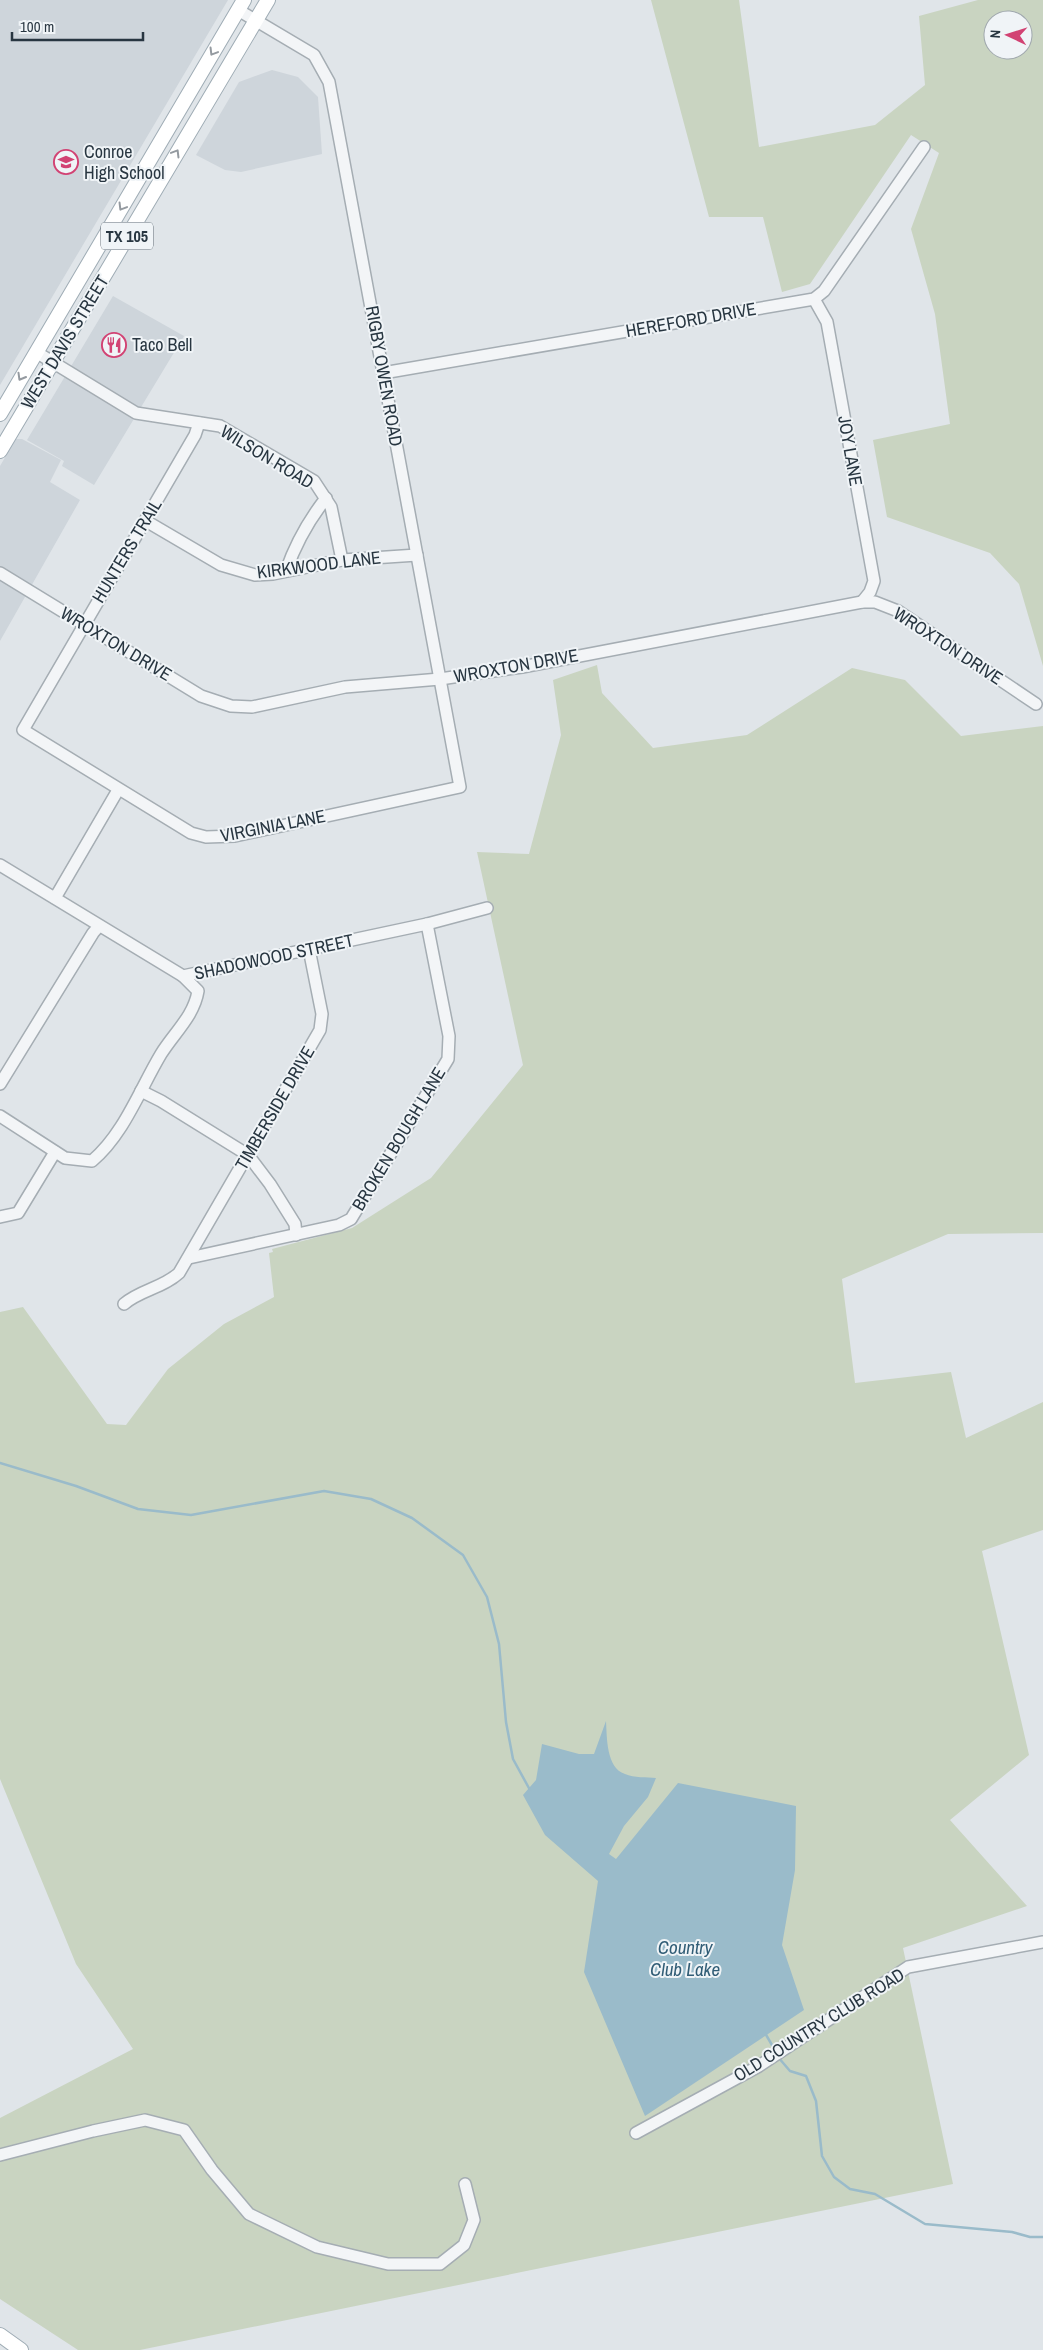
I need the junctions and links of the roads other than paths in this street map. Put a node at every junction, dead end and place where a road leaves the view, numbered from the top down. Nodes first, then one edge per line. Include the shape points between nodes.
1 (268, 0) edge
2 (241, 5) edge
3 (256, 21) junction
4 (176, 115) junction
5 (924, 147) dead end
6 (146, 205) junction
7 (814, 299) junction
8 (36, 352) junction
9 (52, 363) junction
10 (383, 373) junction
11 (0, 414) edge
12 (199, 423) junction
13 (0, 451) edge
14 (326, 498) junction
15 (146, 521) junction
16 (417, 555) junction
17 (342, 560) junction
18 (286, 571) junction
19 (0, 573) edge
20 (862, 602) junction
21 (84, 624) junction
22 (440, 679) junction
23 (1036, 704) dead end
24 (23, 730) joint
25 (460, 787) joint
26 (118, 790) junction
27 (0, 865) edge
28 (55, 898) junction
29 (487, 908) dead end
30 (427, 924) junction
31 (99, 926) junction
32 (309, 949) junction
33 (183, 976) junction
34 (0, 1084) edge
35 (141, 1092) junction
36 (0, 1116) edge
37 (55, 1152) junction
38 (248, 1155) junction
39 (0, 1217) edge
40 (296, 1235) junction
41 (189, 1258) junction
42 (124, 1304) dead end
43 (1043, 1942) edge
44 (636, 2132) dead end
45 (0, 2155) edge
46 (465, 2184) dead end
47 (0, 2335) edge
48 (21, 2350) edge

1 - 3 main road, WEST DAVIS STREET / TX 105
2 - 3 street, RIGBY OWEN ROAD
2 -> 4 main road, WEST DAVIS STREET / TX 105
6 -> 3 main road, WEST DAVIS STREET / TX 105
3 - 10 street, RIGBY OWEN ROAD via 314,55 329,82
4 - 6 main road via 176,128 140,192
4 -> 8 main road, WEST DAVIS STREET / TX 105
5 - 7 street via 824,291
6 - 9 main road, WEST DAVIS STREET / TX 105
7 - 10 street, HEREFORD DRIVE
7 - 20 street, JOY LANE via 827,322 874,581
8 - 9 street, WILSON ROAD
8 -> 11 main road, WEST DAVIS STREET / TX 105
9 - 12 street, WILSON ROAD via 136,413
9 - 13 main road, WEST DAVIS STREET / TX 105
10 - 16 street, RIGBY OWEN ROAD
12 - 14 street, WILSON ROAD via 220,426 234,433 314,481
12 - 15 street, HUNTERS TRAIL
14 - 17 street, WILSON ROAD via 332,507
14 - 18 street via 314,514
15 - 18 street, KIRKWOOD LANE via 236,571 255,575
15 - 21 street, HUNTERS TRAIL
16 - 17 street, KIRKWOOD LANE
16 - 22 street, RIGBY OWEN ROAD
17 - 18 street, KIRKWOOD LANE
19 - 21 street, WROXTON DRIVE
20 - 22 street, WROXTON DRIVE via 522,667
20 - 23 street, WROXTON DRIVE via 875,602 898,612
21 - 22 street, WROXTON DRIVE via 201,696 231,706 252,707 345,687
21 - 24 street, HUNTERS TRAIL
22 - 25 street, RIGBY OWEN ROAD
24 - 26 street, VIRGINIA LANE
25 - 26 street, VIRGINIA LANE via 221,838 191,833
26 - 28 street
27 - 28 street, SHADOWOOD STREET
28 - 31 street, SHADOWOOD STREET
29 - 30 street, SHADOWOOD STREET
30 - 32 street, SHADOWOOD STREET
30 - 40 street, BROKEN BOUGH LANE via 449,1036 448,1059 350,1219 339,1225
31 - 33 street, SHADOWOOD STREET
31 - 34 street
32 - 33 street, SHADOWOOD STREET
32 - 38 street, TIMBERSIDE DRIVE via 322,1014 320,1030
33 - 35 street via 198,991 196,1001
35 - 37 street via 104,1151 92,1161 64,1158
35 - 38 street
36 - 37 street
37 - 39 street via 18,1213
38 - 40 street via 295,1224
38 - 41 street, TIMBERSIDE DRIVE
40 - 41 street, BROKEN BOUGH LANE
41 - 42 street, TIMBERSIDE DRIVE via 170,1282
43 - 44 street, OLD COUNTRY CLUB ROAD via 908,1967 772,2057
45 - 46 street via 146,2120 184,2130 249,2214 317,2247 388,2264 440,2264 464,2245 474,2220
47 - 48 main road

